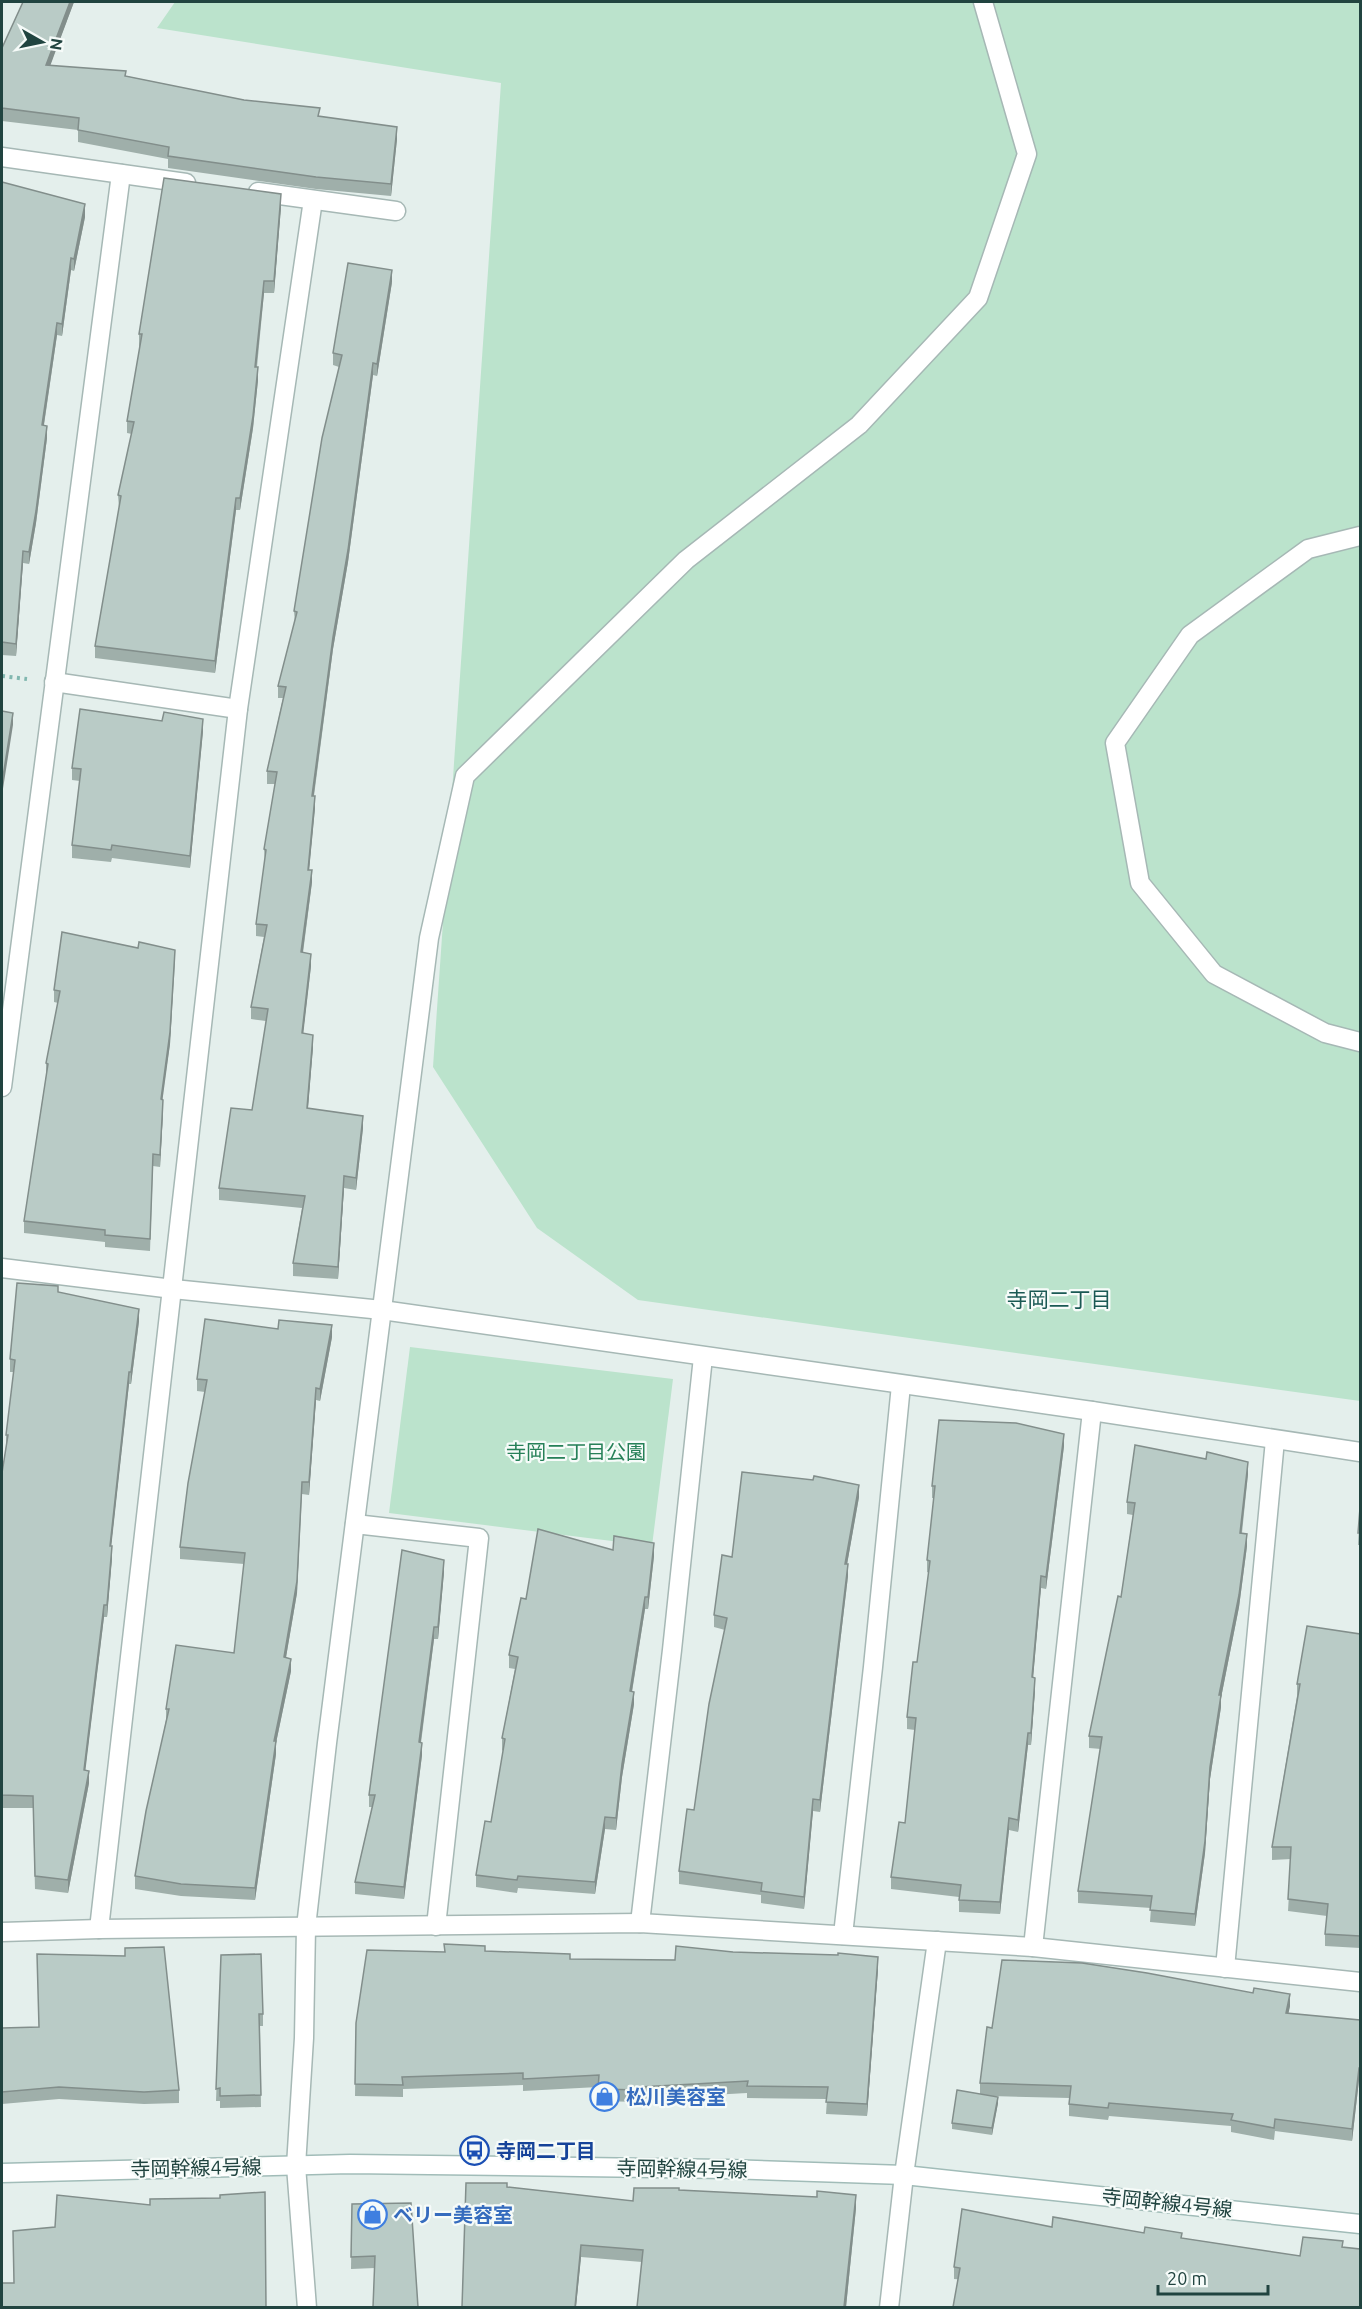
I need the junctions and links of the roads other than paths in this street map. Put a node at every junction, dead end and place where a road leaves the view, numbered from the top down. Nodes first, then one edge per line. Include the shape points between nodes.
1 (983, 2) edge
2 (2, 157) edge
3 (121, 174) junction
4 (200, 184) edge
5 (246, 191) edge
6 (313, 200) junction
7 (396, 211) dead end
8 (1360, 536) edge
9 (54, 682) junction
10 (238, 709) junction
11 (1360, 1042) edge
12 (2, 1087) edge
13 (2, 1268) edge
14 (173, 1289) junction
15 (382, 1310) junction
16 (703, 1357) junction
17 (901, 1384) junction
18 (1092, 1411) junction
19 (1275, 1440) junction
20 (1360, 1452) edge
21 (356, 1524) junction
22 (640, 1923) junction
23 (436, 1926) junction
24 (306, 1928) junction
25 (99, 1929) junction
26 (2, 1932) edge
27 (843, 1935) junction
28 (937, 1941) junction
29 (1033, 1947) junction
30 (1225, 1968) junction
31 (1360, 1982) edge
32 (296, 2166) junction
33 (2, 2173) edge
34 (904, 2175) junction
35 (1360, 2224) edge
36 (307, 2307) edge
37 (889, 2307) edge

1 - 15 street via 1027,154 978,298 859,425 686,560 465,776 429,938
2 - 3 street
3 - 4 street
3 - 9 street
5 - 6 street
6 - 7 street
6 - 10 street
8 - 11 street via 1308,549 1190,635 1115,743 1140,883 1214,974 1325,1032
9 - 10 street
9 - 12 street
10 - 14 street
13 - 14 street
14 - 15 street
14 - 25 street
15 - 16 street
15 - 21 street
16 - 17 street
16 - 22 street
17 - 18 street
17 - 27 street
18 - 19 street
18 - 29 street
19 - 20 street
19 - 30 street
21 - 23 street via 479,1539
21 - 24 street
22 - 23 street
22 - 27 street
23 - 24 street
24 - 25 street
24 - 32 street
25 - 26 street
27 - 28 street
28 - 29 street
28 - 34 street
29 - 30 street
30 - 31 street
32 - 33 street, 寺岡幹線4号線
32 - 34 street, 寺岡幹線4号線 via 680,2168
32 - 36 street
34 - 35 street, 寺岡幹線4号線
34 - 37 street

